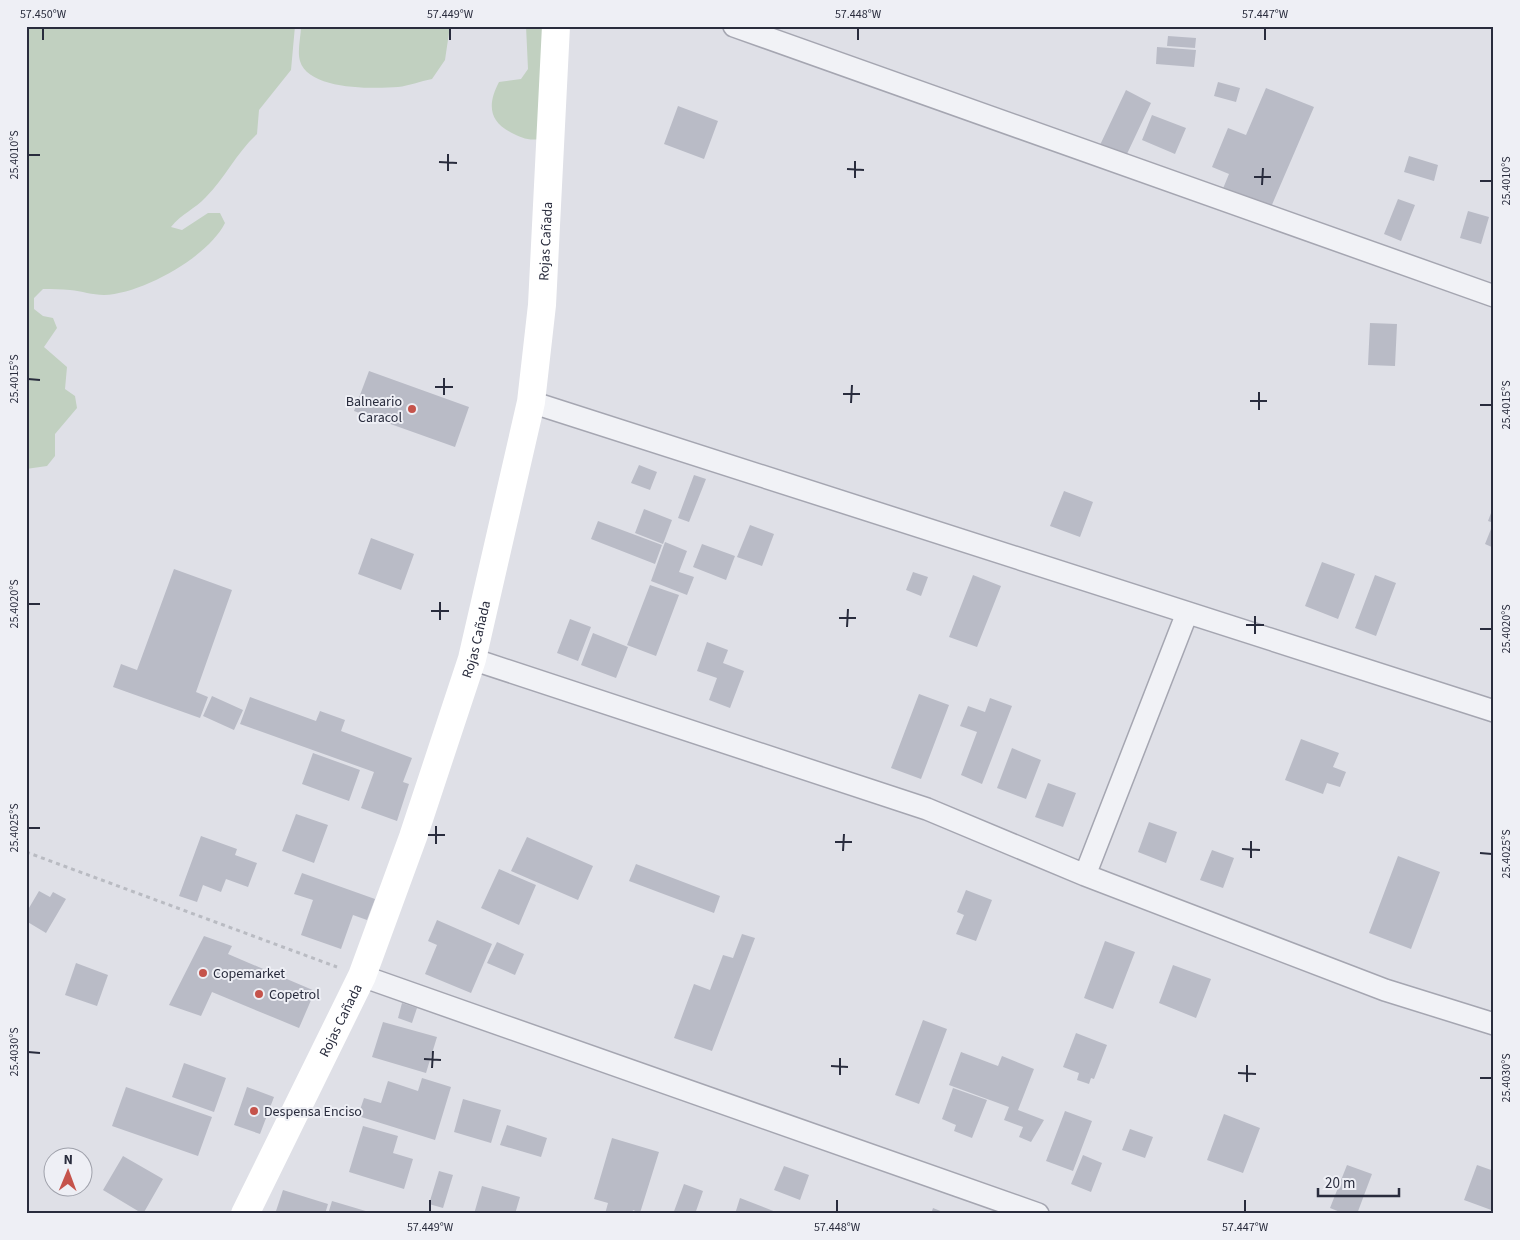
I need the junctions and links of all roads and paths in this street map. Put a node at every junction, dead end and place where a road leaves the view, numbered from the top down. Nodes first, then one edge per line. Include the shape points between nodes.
1 (556, 26) edge
2 (734, 26) edge
3 (1494, 296) edge
4 (531, 402) junction
5 (1187, 613) junction
6 (472, 659) junction
7 (1494, 711) edge
8 (26, 852) edge
9 (1085, 875) junction
10 (362, 976) junction
11 (1494, 1024) edge
12 (245, 1214) edge
13 (1038, 1214) edge

1 - 4 main road, Rojas Cañada via 542,305
2 - 3 street
4 - 5 street
4 - 6 main road, Rojas Cañada
5 - 7 street
5 - 9 street
6 - 9 street via 927,809
6 - 10 main road, Rojas Cañada via 414,836
8 - 10 path
9 - 11 street via 1385,990
10 - 12 main road, Rojas Cañada
10 - 13 street

